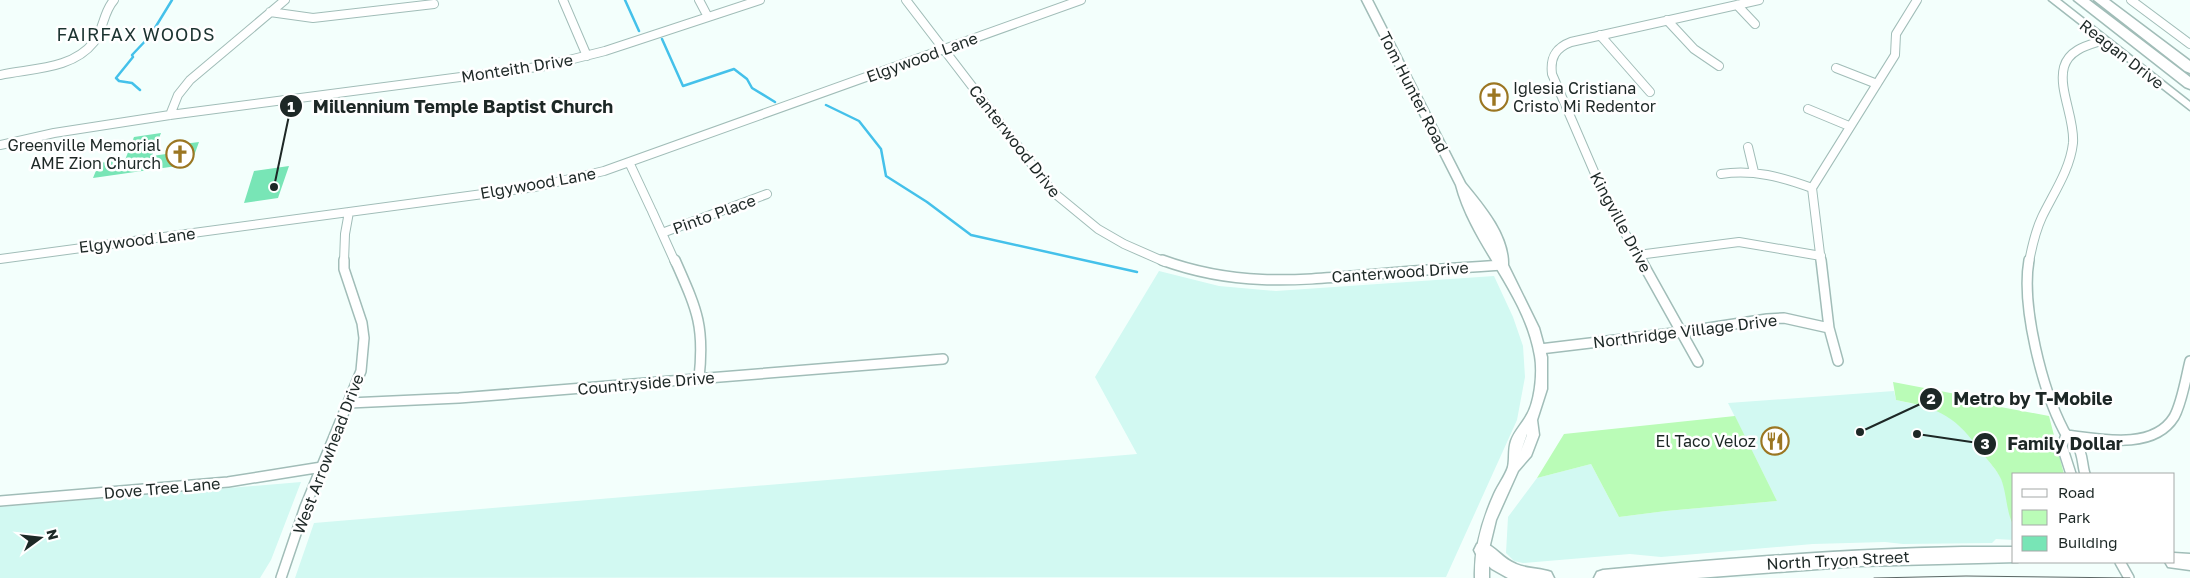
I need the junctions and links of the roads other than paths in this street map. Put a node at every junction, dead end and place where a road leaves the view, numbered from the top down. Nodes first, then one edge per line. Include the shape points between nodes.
1 (114, 0) edge
2 (285, 0) edge
3 (563, 0) edge
4 (698, 0) edge
5 (760, 0) edge
6 (906, 0) edge
7 (1081, 0) edge
8 (1368, 0) edge
9 (1759, 0) edge
10 (1915, 0) edge
11 (2054, 0) edge
12 (2081, 0) edge
13 (2101, 0) edge
14 (2131, 0) edge
15 (434, 4) dead end
16 (1737, 5) junction
17 (270, 12) junction
18 (708, 17) junction
19 (1667, 20) junction
20 (1756, 24) dead end
21 (1600, 35) junction
22 (2104, 40) junction
23 (2190, 44) edge
24 (944, 49) junction
25 (587, 56) junction
26 (1719, 66) dead end
27 (1836, 68) dead end
28 (2190, 68) edge
29 (0, 75) edge
30 (1877, 84) junction
31 (2190, 84) edge
32 (1650, 92) dead end
33 (2190, 107) edge
34 (1808, 109) dead end
35 (170, 115) junction
36 (1849, 126) junction
37 (0, 145) edge
38 (1748, 147) dead end
39 (629, 162) junction
40 (1754, 172) junction
41 (1721, 174) dead end
42 (1812, 188) junction
43 (767, 194) dead end
44 (349, 212) junction
45 (662, 233) junction
46 (1638, 255) junction
47 (1820, 256) junction
48 (0, 259) edge
49 (1502, 265) junction
50 (1830, 328) junction
51 (1682, 332) junction
52 (1540, 349) junction
53 (943, 359) dead end
54 (1838, 361) dead end
55 (2190, 361) edge
56 (1698, 362) dead end
57 (699, 378) junction
58 (2186, 391) edge
59 (349, 403) junction
60 (2066, 434) junction
61 (322, 467) junction
62 (2071, 473) edge
63 (2085, 473) edge
64 (0, 501) edge
65 (1483, 550) junction
66 (2012, 556) edge
67 (2175, 560) edge
68 (2190, 562) edge
69 (2121, 563) edge
70 (281, 578) edge
71 (1482, 578) edge
72 (1545, 578) edge
73 (1603, 578) edge
74 (2129, 578) edge

1 - 29 street via 107,9 96,40 83,53 54,65
2 - 17 street
3 - 25 street
4 - 18 street
5 - 18 street, Monteith Drive
6 - 24 street, Canterwood Drive
7 - 24 street, Elgywood Lane
8 - 49 street, Tom Hunter Road via 1461,185 1464,197
9 - 16 street, Kingville Drive
10 - 30 street via 1896,34 1895,55
11 - 22 street, Reagan Drive
12 - 31 highway
13 - 28 highway
14 - 23 street
15 - 17 street via 313,18
16 - 19 street, Kingville Drive
16 - 20 street
17 - 35 street via 190,80 178,95
18 - 25 street, Monteith Drive
19 - 21 street, Kingville Drive
19 - 26 street via 1694,48
21 - 32 street
21 - 46 street, Kingville Drive via 1564,44 1552,56 1551,66 1604,197
22 - 33 street, Reagan Drive
22 - 60 street via 2076,50 2064,67 2064,86 2073,121 2072,151 2032,243 2028,264 2026,286 2030,315 2048,386
24 - 39 street, Elgywood Lane
24 - 49 street, Canterwood Drive via 1046,185 1068,208 1114,240 1158,260 1222,276 1265,281
25 - 35 street, Monteith Drive via 499,73
27 - 30 street
30 - 36 street
34 - 36 street
35 - 37 street, Monteith Drive
36 - 42 street
38 - 40 street
39 - 44 street, Elgywood Lane via 548,185
39 - 45 street
40 - 41 street
40 - 42 street via 1781,176
42 - 47 street
43 - 45 street, Pinto Place
44 - 48 street, Elgywood Lane
44 - 59 street, West Arrowhead Drive via 344,269 360,312 364,338 361,371
45 - 57 street via 700,319 702,350
46 - 47 street via 1739,242
46 - 51 street, Kingville Drive
47 - 50 street
49 - 52 street, Tom Hunter Road
50 - 51 street, Northridge Village Drive via 1776,318
50 - 54 street
51 - 52 street, Northridge Village Drive
51 - 56 street, Kingville Drive
52 - 65 street, Tom Hunter Road via 1541,389 1531,420 1522,429 1512,453 1514,467 1497,503
53 - 57 street, Countryside Drive
55 - 58 street
57 - 59 street, Countryside Drive via 459,398
58 - 60 street via 2175,415 2154,435 2118,441
59 - 61 street, West Arrowhead Drive
60 - 62 street via 2062,446
60 - 63 street via 2077,446
61 - 64 street, Dove Tree Lane via 226,482
61 - 70 street, West Arrowhead Drive
65 - 71 street, Tom Hunter Road
65 - 72 main road via 1512,573
66 - 73 main road, North Tryon Street via 1953,554 1824,559
67 - 68 main road
69 - 74 street

